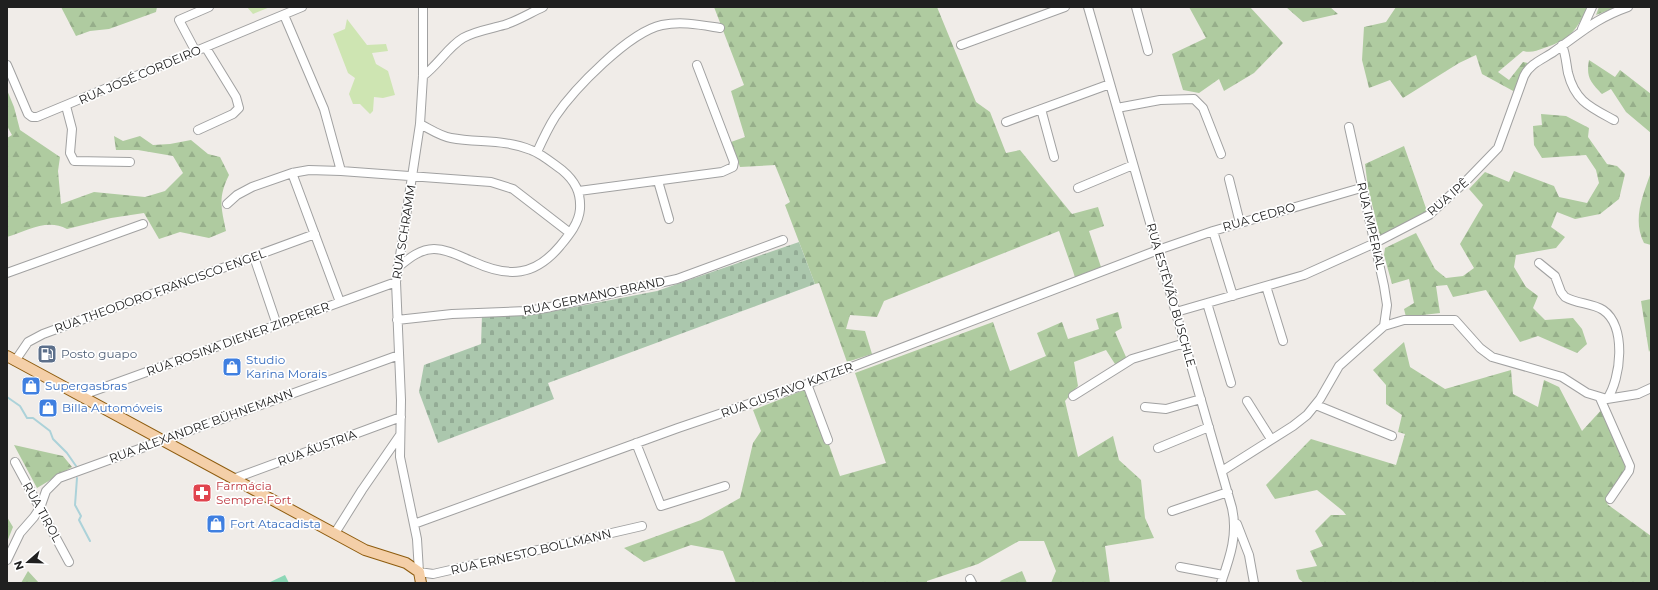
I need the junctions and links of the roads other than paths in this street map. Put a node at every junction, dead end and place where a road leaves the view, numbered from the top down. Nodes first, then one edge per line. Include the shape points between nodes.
1 (209, 7) edge
2 (302, 7) edge
3 (423, 7) edge
4 (542, 7) edge
5 (1065, 7) edge
6 (1088, 7) edge
7 (1136, 7) edge
8 (1592, 7) edge
9 (1628, 7) edge
10 (284, 14) junction
11 (720, 28) dead end
12 (1582, 29) junction
13 (1562, 45) junction
14 (961, 46) dead end
15 (206, 48) junction
16 (1148, 51) dead end
17 (196, 52) junction
18 (7, 65) edge
19 (697, 65) dead end
20 (423, 76) junction
21 (1110, 84) junction
22 (66, 106) junction
23 (1117, 108) junction
24 (1041, 109) junction
25 (1614, 120) dead end
26 (1006, 122) dead end
27 (420, 124) junction
28 (1349, 127) dead end
29 (198, 130) dead end
30 (537, 152) junction
31 (1221, 154) dead end
32 (1054, 157) dead end
33 (130, 162) dead end
34 (1133, 165) junction
35 (341, 171) junction
36 (292, 173) junction
37 (413, 176) junction
38 (1228, 179) dead end
39 (658, 182) junction
40 (1078, 188) dead end
41 (1361, 188) junction
42 (579, 191) junction
43 (227, 204) dead end
44 (668, 219) dead end
45 (1240, 223) junction
46 (143, 224) dead end
47 (1213, 231) junction
48 (570, 233) junction
49 (315, 234) junction
50 (783, 240) dead end
51 (1375, 243) junction
52 (1158, 250) junction
53 (254, 257) junction
54 (1539, 263) dead end
55 (397, 268) junction
56 (7, 272) edge
57 (396, 282) junction
58 (1266, 286) junction
59 (1233, 296) junction
60 (340, 302) junction
61 (1208, 303) junction
62 (1176, 312) junction
63 (397, 320) junction
64 (277, 325) junction
65 (1384, 326) junction
66 (1283, 341) dead end
67 (1185, 343) junction
68 (399, 355) junction
69 (11, 359) edge
70 (1231, 383) dead end
71 (807, 384) junction
72 (1651, 388) edge
73 (80, 396) junction
74 (1073, 396) dead end
75 (1201, 399) junction
76 (1603, 399) junction
77 (1247, 401) dead end
78 (1316, 405) junction
79 (1145, 407) dead end
80 (401, 417) junction
81 (1209, 427) junction
82 (400, 436) junction
83 (1392, 436) dead end
84 (161, 440) junction
85 (828, 440) dead end
86 (1271, 440) junction
87 (636, 444) junction
88 (1158, 448) dead end
89 (15, 462) dead end
90 (1222, 471) junction
91 (233, 478) junction
92 (725, 486) dead end
93 (1228, 492) junction
94 (1610, 500) dead end
95 (40, 508) junction
96 (1172, 511) dead end
97 (1235, 519) junction
98 (414, 524) junction
99 (642, 526) dead end
100 (335, 533) junction
101 (7, 560) edge
102 (69, 562) dead end
103 (1180, 567) dead end
104 (419, 572) junction
105 (1222, 579) edge
106 (421, 583) edge
107 (1254, 583) edge

1 - 17 street via 180,20
2 - 10 street, RUA JOSÉ CORDEIRO
3 - 20 street, RUA SCHRAMM
4 - 20 street via 510,23 462,39
5 - 14 street
6 - 21 street, RUA ESTÊVÃO BUSCHLE
7 - 16 street
8 - 12 street
9 - 12 street, RUA IPÊ
10 - 15 street, RUA JOSÉ CORDEIRO
10 - 35 street via 324,109
11 - 30 street via 688,23 670,24 653,28 635,38 601,66 568,100 550,126
12 - 13 street, RUA IPÊ
13 - 25 street via 1568,75 1578,98
13 - 51 street, RUA IPÊ via 1526,71 1501,142 1490,158 1429,215
15 - 17 street, RUA JOSÉ CORDEIRO
15 - 29 street via 236,96 239,108 233,114
17 - 22 street, RUA JOSÉ CORDEIRO
18 - 22 street, RUA JOSÉ CORDEIRO via 28,114 32,117
19 - 39 street via 734,165 722,172
20 - 27 street, RUA SCHRAMM
21 - 23 street, RUA ESTÊVÃO BUSCHLE
21 - 24 street
22 - 33 street via 72,129 70,153 74,161
23 - 31 street via 1146,102 1194,99 1203,108
23 - 34 street, RUA ESTÊVÃO BUSCHLE
24 - 26 street
24 - 32 street
27 - 30 street via 444,136 509,143
27 - 37 street, RUA SCHRAMM
28 - 41 street, RUA IMPERIAL via 1356,152
30 - 42 street via 564,172
34 - 40 street
34 - 52 street, RUA ESTÊVÃO BUSCHLE
35 - 36 street via 309,170
35 - 37 street
36 - 43 street via 244,191
36 - 49 street
37 - 48 street via 491,182 507,186
37 - 55 street, RUA SCHRAMM
38 - 45 street
39 - 42 street
39 - 44 street
41 - 45 street, RUA CEDRO
41 - 51 street, RUA IMPERIAL
42 - 48 street via 579,215
45 - 47 street, RUA CEDRO
46 - 56 street
47 - 52 street, RUA CEDRO
47 - 59 street
48 - 55 street via 546,260 525,272 490,269 449,251 433,248 413,256
49 - 53 street, RUA THEODORO FRANCISCO ENGEL
49 - 60 street
50 - 63 street, RUA GERMANO BRAND via 677,278 534,311 452,314
51 - 58 street, RUA IPÊ via 1304,274
51 - 65 street, RUA IMPERIAL via 1387,305
52 - 62 street, RUA ESTÊVÃO BUSCHLE
52 - 71 street, RUA GUSTAVO KATZER
53 - 64 street
53 - 69 street, RUA THEODORO FRANCISCO ENGEL via 32,339
54 - 76 street via 1555,276 1565,297 1604,311 1615,324 1619,337 1616,379 1613,389
55 - 57 street, RUA SCHRAMM
57 - 60 street, RUA ROSINA DIENER ZIPPERER
57 - 63 street, RUA SCHRAMM
58 - 59 street, RUA IPÊ
58 - 66 street
59 - 61 street, RUA IPÊ
60 - 64 street, RUA ROSINA DIENER ZIPPERER
61 - 62 street, RUA IPÊ
61 - 70 street
62 - 67 street, RUA ESTÊVÃO BUSCHLE
63 - 68 street, RUA SCHRAMM
64 - 73 street, RUA ROSINA DIENER ZIPPERER
65 - 76 street via 1404,320 1455,320 1480,348 1492,357 1562,377 1587,393
65 - 78 street via 1336,370
67 - 74 street via 1132,359
67 - 75 street, RUA ESTÊVÃO BUSCHLE
68 - 80 street, RUA SCHRAMM
68 - 84 street, RUA ALEXANDRE BÜHNEMANN
69 - 73 main road
71 - 85 street
71 - 87 street, RUA GUSTAVO KATZER
72 - 76 street via 1638,394
73 - 84 main road
75 - 79 street via 1166,408
75 - 81 street, RUA ESTÊVÃO BUSCHLE
76 - 94 street via 1630,466
77 - 86 street
78 - 83 street
78 - 86 street via 1298,423
80 - 82 street, RUA SCHRAMM
80 - 91 street, RUA ÁUSTRIA
81 - 88 street
81 - 90 street, RUA ESTÊVÃO BUSCHLE
82 - 98 street, RUA SCHRAMM via 402,468
82 - 100 street
84 - 91 main road
84 - 95 street, RUA ALEXANDRE BÜHNEMANN via 59,478 46,491
86 - 90 street
87 - 92 street via 661,506
87 - 98 street, RUA GUSTAVO KATZER
89 - 95 street, RUA TIROL
90 - 93 street, RUA ESTÊVÃO BUSCHLE
91 - 100 main road
93 - 96 street
93 - 97 street, RUA ESTÊVÃO BUSCHLE
95 - 101 street, RUA ALEXANDRE BÜHNEMANN via 20,533
95 - 102 street, RUA TIROL
97 - 105 street, RUA ESTÊVÃO BUSCHLE via 1234,539
97 - 107 street via 1249,555
98 - 104 street, RUA SCHRAMM via 419,550
99 - 104 street, RUA ERNESTO BOLLMANN via 440,573
100 - 104 main road via 365,550 406,563
103 - 105 street
104 - 106 main road

